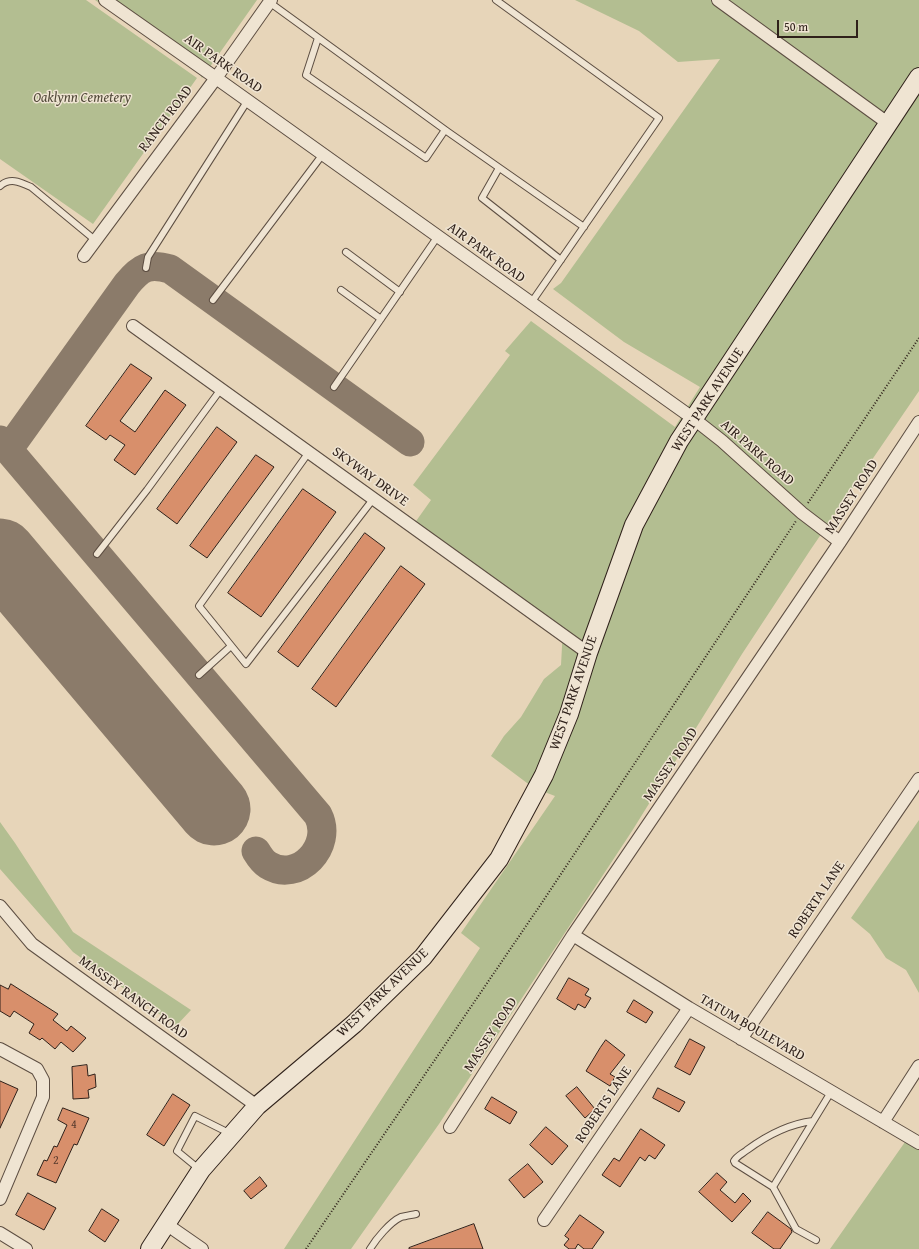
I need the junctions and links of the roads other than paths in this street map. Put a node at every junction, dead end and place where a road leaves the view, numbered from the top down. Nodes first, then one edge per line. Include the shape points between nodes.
1 (105, 0) edge
2 (496, 0) edge
3 (718, 0) edge
4 (270, 1) edge
5 (318, 38) junction
6 (216, 78) junction
7 (919, 78) edge
8 (248, 100) junction
9 (889, 124) junction
10 (445, 130) junction
11 (323, 154) junction
12 (499, 168) junction
13 (0, 186) edge
14 (584, 227) junction
15 (438, 236) junction
16 (95, 240) junction
17 (346, 252) dead end
18 (84, 256) dead end
19 (561, 260) junction
20 (146, 268) dead end
21 (341, 290) dead end
22 (400, 292) junction
23 (212, 300) dead end
24 (531, 303) junction
25 (381, 319) junction
26 (133, 326) dead end
27 (334, 387) dead end
28 (221, 389) junction
29 (694, 420) junction
30 (919, 422) edge
31 (309, 452) junction
32 (374, 498) junction
33 (840, 542) junction
34 (97, 554) dead end
35 (232, 646) junction
36 (588, 653) junction
37 (199, 675) dead end
38 (919, 779) edge
39 (0, 906) edge
40 (573, 935) junction
41 (689, 1008) junction
42 (741, 1039) junction
43 (0, 1049) edge
44 (919, 1066) edge
45 (831, 1092) junction
46 (257, 1106) junction
47 (813, 1121) junction
48 (883, 1122) junction
49 (450, 1126) dead end
50 (232, 1135) junction
51 (919, 1143) edge
52 (201, 1170) junction
53 (773, 1187) junction
54 (0, 1199) edge
55 (416, 1214) dead end
56 (544, 1220) dead end
57 (166, 1224) junction
58 (0, 1233) edge
59 (816, 1240) dead end
60 (26, 1249) edge
61 (150, 1249) edge
62 (202, 1249) edge
63 (370, 1249) edge

1 - 6 street, AIR PARK ROAD
2 - 14 lane via 660,118
3 - 9 street
4 - 5 lane
4 - 6 street, RANCH ROAD
5 - 10 lane
5 - 10 lane via 306,75 426,158
6 - 8 street, AIR PARK ROAD
6 - 16 street, RANCH ROAD
7 - 9 street, WEST PARK AVENUE
8 - 11 street, AIR PARK ROAD
8 - 20 lane via 148,257
9 - 29 street, WEST PARK AVENUE
10 - 12 lane
11 - 15 street, AIR PARK ROAD
11 - 23 lane
12 - 14 lane
12 - 19 lane via 482,198
13 - 16 lane via 11,180 31,187
14 - 19 lane
15 - 22 lane
15 - 24 street, AIR PARK ROAD
16 - 18 street, RANCH ROAD
17 - 22 lane
19 - 24 lane
21 - 25 lane
22 - 25 lane
24 - 29 street, AIR PARK ROAD
25 - 27 lane
26 - 28 street, SKYWAY DRIVE
28 - 31 street, SKYWAY DRIVE
28 - 34 lane
29 - 33 street, AIR PARK ROAD via 722,441 802,513
29 - 36 street, WEST PARK AVENUE via 679,441 634,525
30 - 33 street, MASSEY ROAD
31 - 32 street, SKYWAY DRIVE
31 - 35 lane via 199,606
32 - 35 lane via 246,664
32 - 36 street, SKYWAY DRIVE
33 - 40 street, MASSEY ROAD
35 - 37 lane
36 - 46 street, WEST PARK AVENUE via 569,714 544,775 499,859 423,957 354,1024
38 - 42 street, ROBERTA LANE
39 - 46 street, MASSEY RANCH ROAD via 32,944
40 - 41 street, TATUM BOULEVARD
40 - 49 street, MASSEY ROAD
41 - 42 street, TATUM BOULEVARD
41 - 56 street, ROBERTS LANE
42 - 45 street, TATUM BOULEVARD
43 - 54 street via 36,1069 43,1080 43,1097
44 - 48 street
45 - 47 lane
45 - 48 street, TATUM BOULEVARD
46 - 50 street, WEST PARK AVENUE
47 - 53 lane
47 - 53 lane via 775,1132 734,1161
48 - 51 street, TATUM BOULEVARD
50 - 52 street, WEST PARK AVENUE
50 - 52 lane via 195,1116 177,1151
52 - 57 street, WEST PARK AVENUE
53 - 59 lane via 796,1229
55 - 63 lane via 400,1218 391,1224
57 - 61 street, WEST PARK AVENUE
57 - 62 street
58 - 60 street

